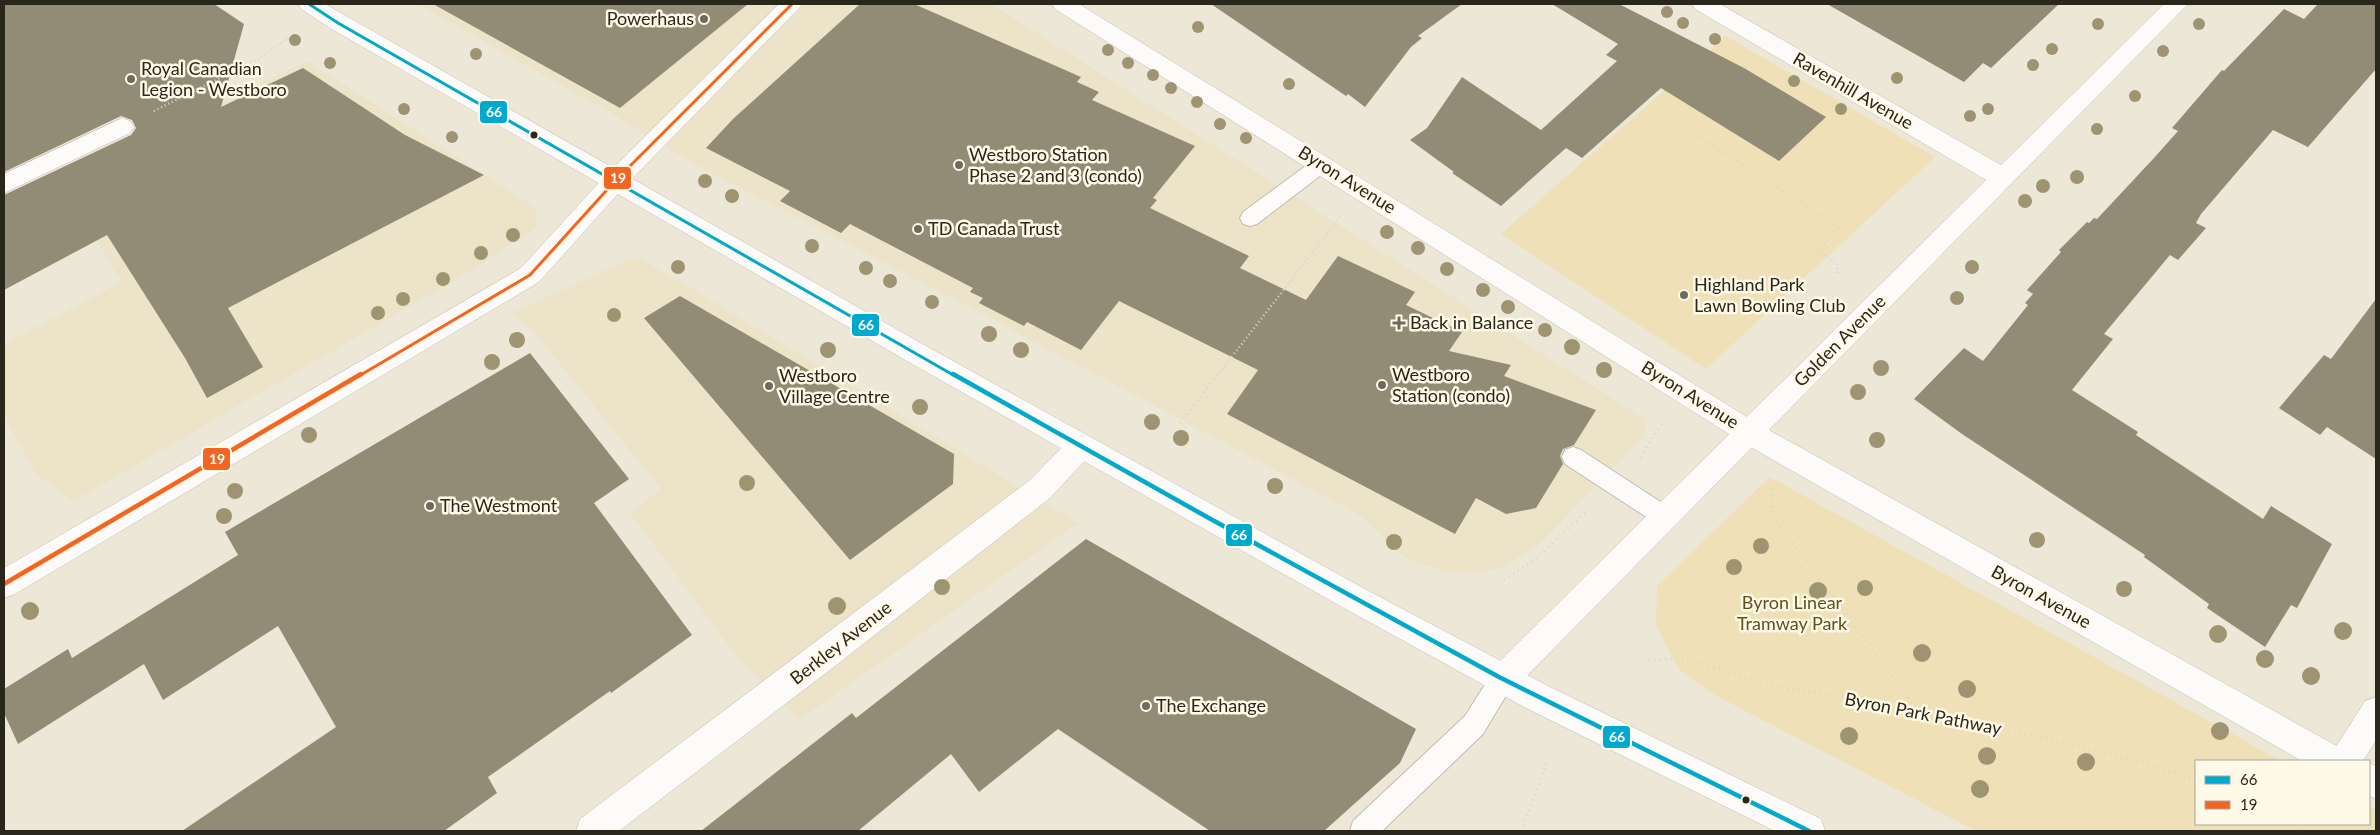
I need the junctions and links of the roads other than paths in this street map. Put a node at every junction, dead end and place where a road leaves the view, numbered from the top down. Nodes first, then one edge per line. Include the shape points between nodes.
1 (309, 4) edge
2 (792, 4) edge
3 (1063, 4) edge
4 (1703, 4) edge
5 (2177, 4) edge
6 (122, 127) dead end
7 (1322, 164) junction
8 (2004, 178) junction
9 (615, 181) junction
10 (4, 184) edge
11 (1250, 218) dead end
12 (1750, 432) junction
13 (1081, 446) junction
14 (1573, 457) dead end
15 (1665, 516) junction
16 (4, 584) edge
17 (1504, 679) junction
18 (2376, 712) edge
19 (2331, 760) edge
20 (2346, 760) edge
21 (592, 831) edge
22 (1364, 831) edge
23 (1809, 831) edge

1 - 9 street
2 - 9 street
3 - 7 street, Byron Avenue
4 - 8 street, Ravenhill Avenue
5 - 8 street, Golden Avenue
6 - 10 street
7 - 11 lane
7 - 12 street, Byron Avenue
8 - 12 street, Golden Avenue
9 - 13 street
9 - 16 street via 530,275
12 - 15 street, Golden Avenue
12 - 19 street, Byron Avenue
13 - 17 street
13 - 21 street, Berkley Avenue via 1040,489
14 - 15 lane
15 - 17 street, Golden Avenue
17 - 22 lane via 1474,725
17 - 23 street
18 - 20 street

